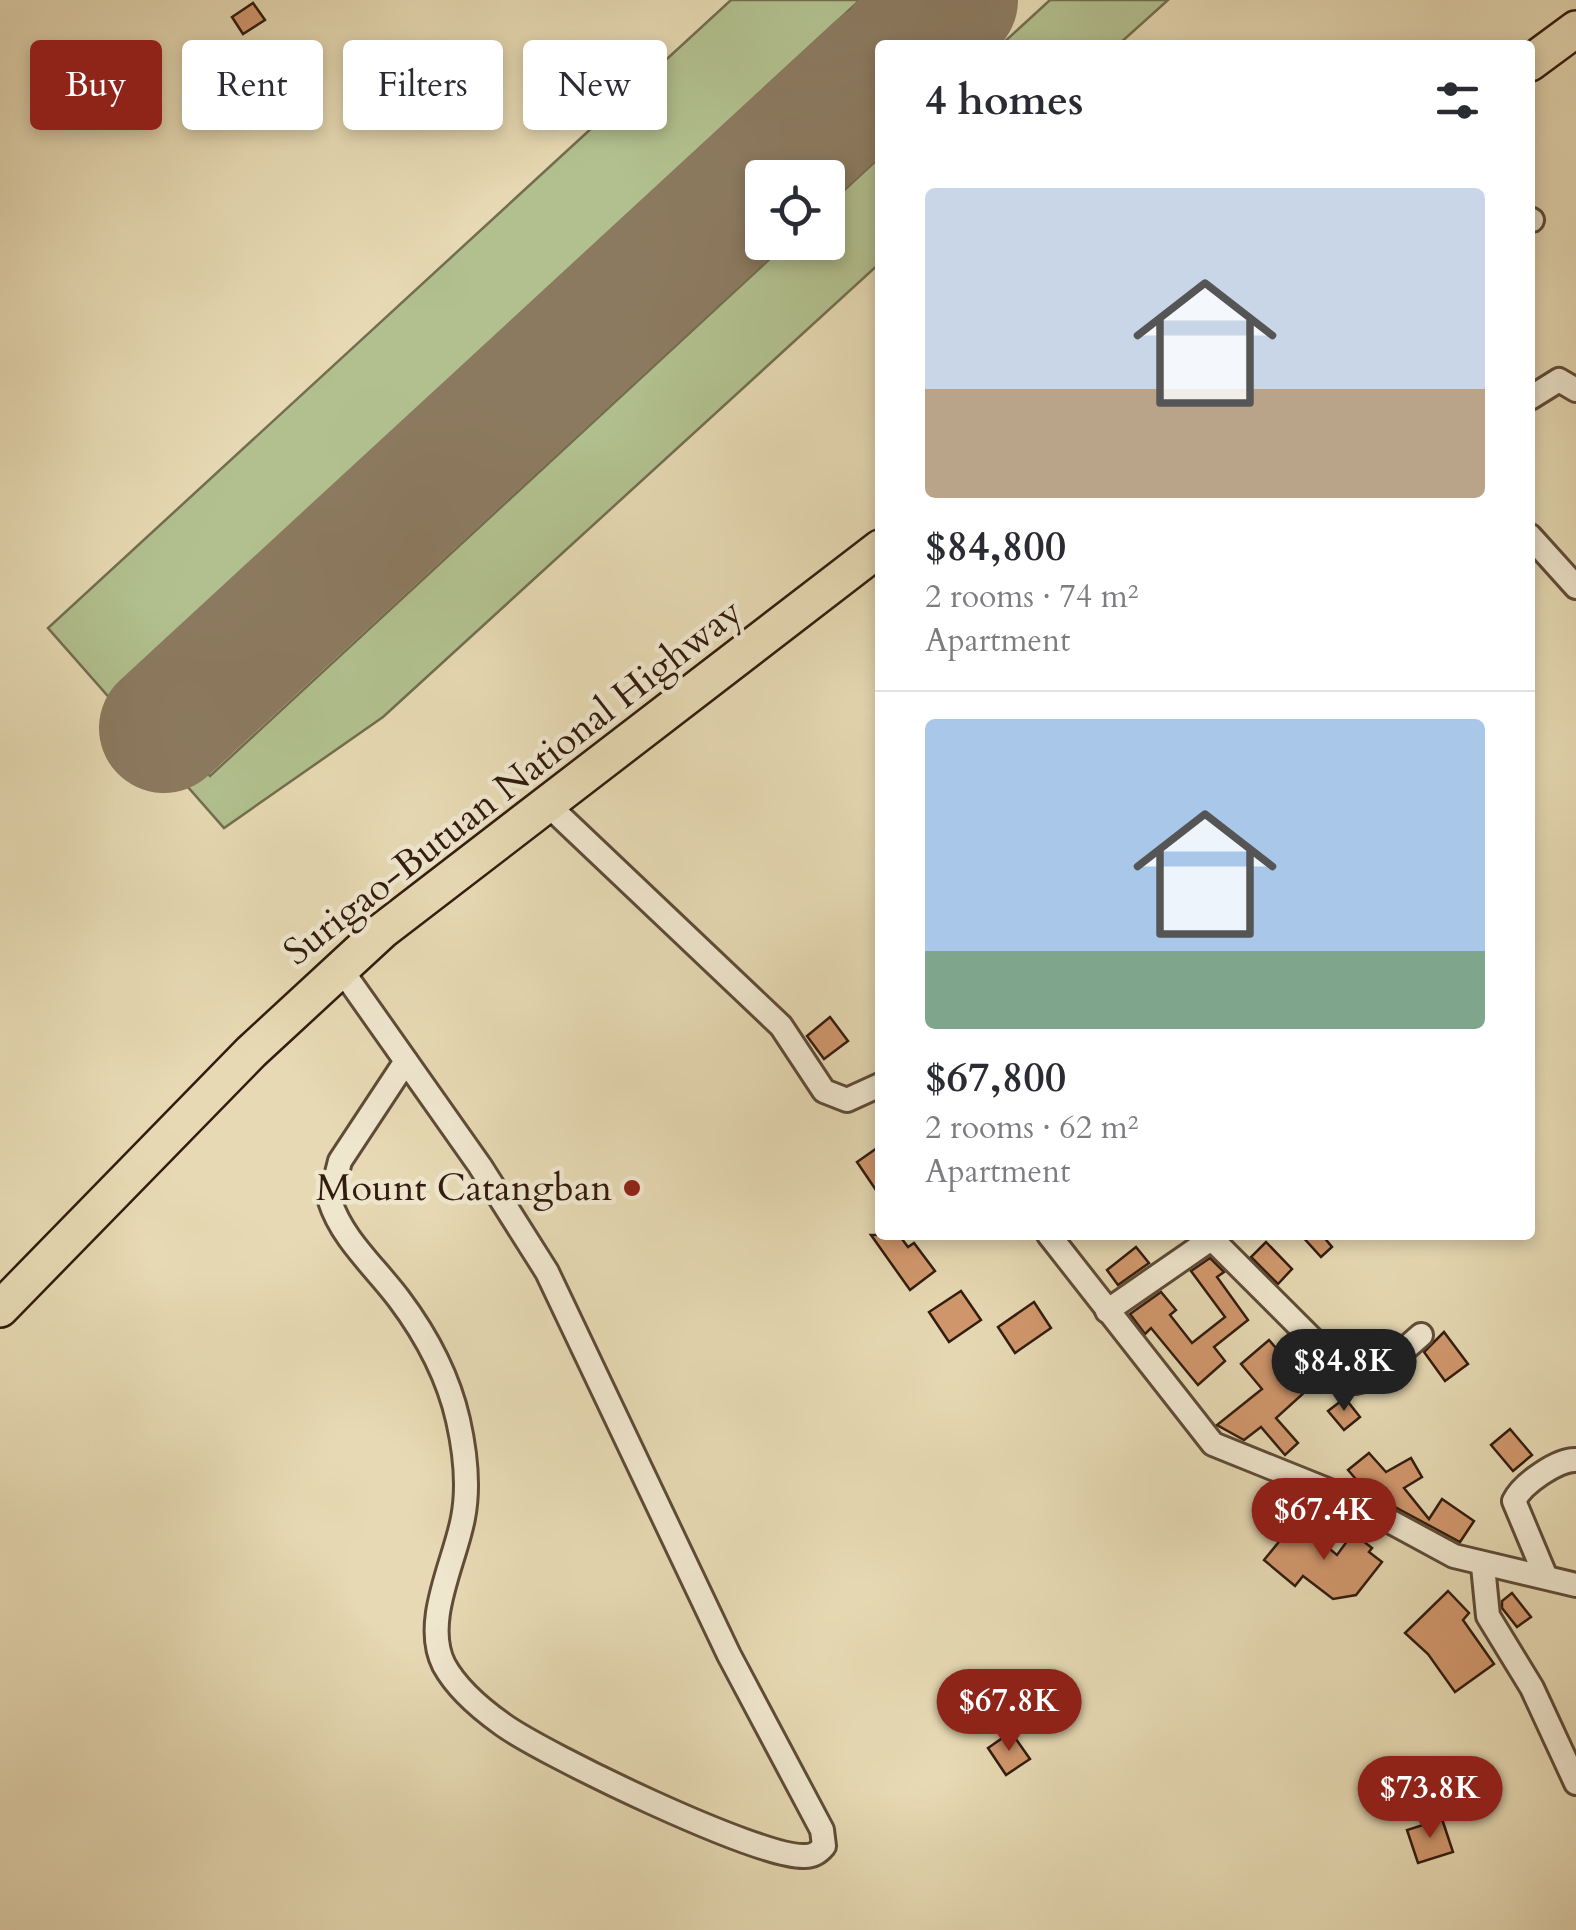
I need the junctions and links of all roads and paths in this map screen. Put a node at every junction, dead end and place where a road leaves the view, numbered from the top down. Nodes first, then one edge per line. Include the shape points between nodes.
1 (1574, 36) edge
2 (1535, 60) edge
3 (1576, 390) edge
4 (1535, 395) edge
5 (1535, 542) edge
6 (875, 552) edge
7 (1576, 587) edge
8 (546, 803) junction
9 (341, 968) junction
10 (406, 1062) junction
11 (875, 1086) edge
12 (1053, 1240) edge
13 (1205, 1240) edge
14 (1212, 1240) edge
15 (0, 1309) edge
16 (1107, 1311) junction
17 (1421, 1335) dead end
18 (1576, 1460) edge
19 (1483, 1566) junction
20 (1546, 1575) junction
21 (1576, 1585) edge
22 (1576, 1783) edge

1 - 2 highway
3 - 4 street via 1560,380
5 - 7 street
6 - 8 highway, Surigao-Butuan National Highway
8 - 9 highway, Surigao-Butuan National Highway
8 - 11 street via 781,1026 824,1091 847,1100
9 - 10 street
9 - 15 highway, Surigao-Butuan National Highway
10 - 10 street via 547,1272 729,1655 822,1830 824,1846 816,1854 776,1851 538,1748 500,1723 446,1668 436,1628 464,1516 458,1420 439,1362 330,1201 340,1161
12 - 16 street
13 - 16 street
14 - 17 street via 1354,1382 1372,1378
16 - 19 street via 1212,1444 1347,1498
18 - 20 street via 1523,1488 1514,1501
19 - 20 street
19 - 22 street via 1493,1627 1532,1688
20 - 21 street

